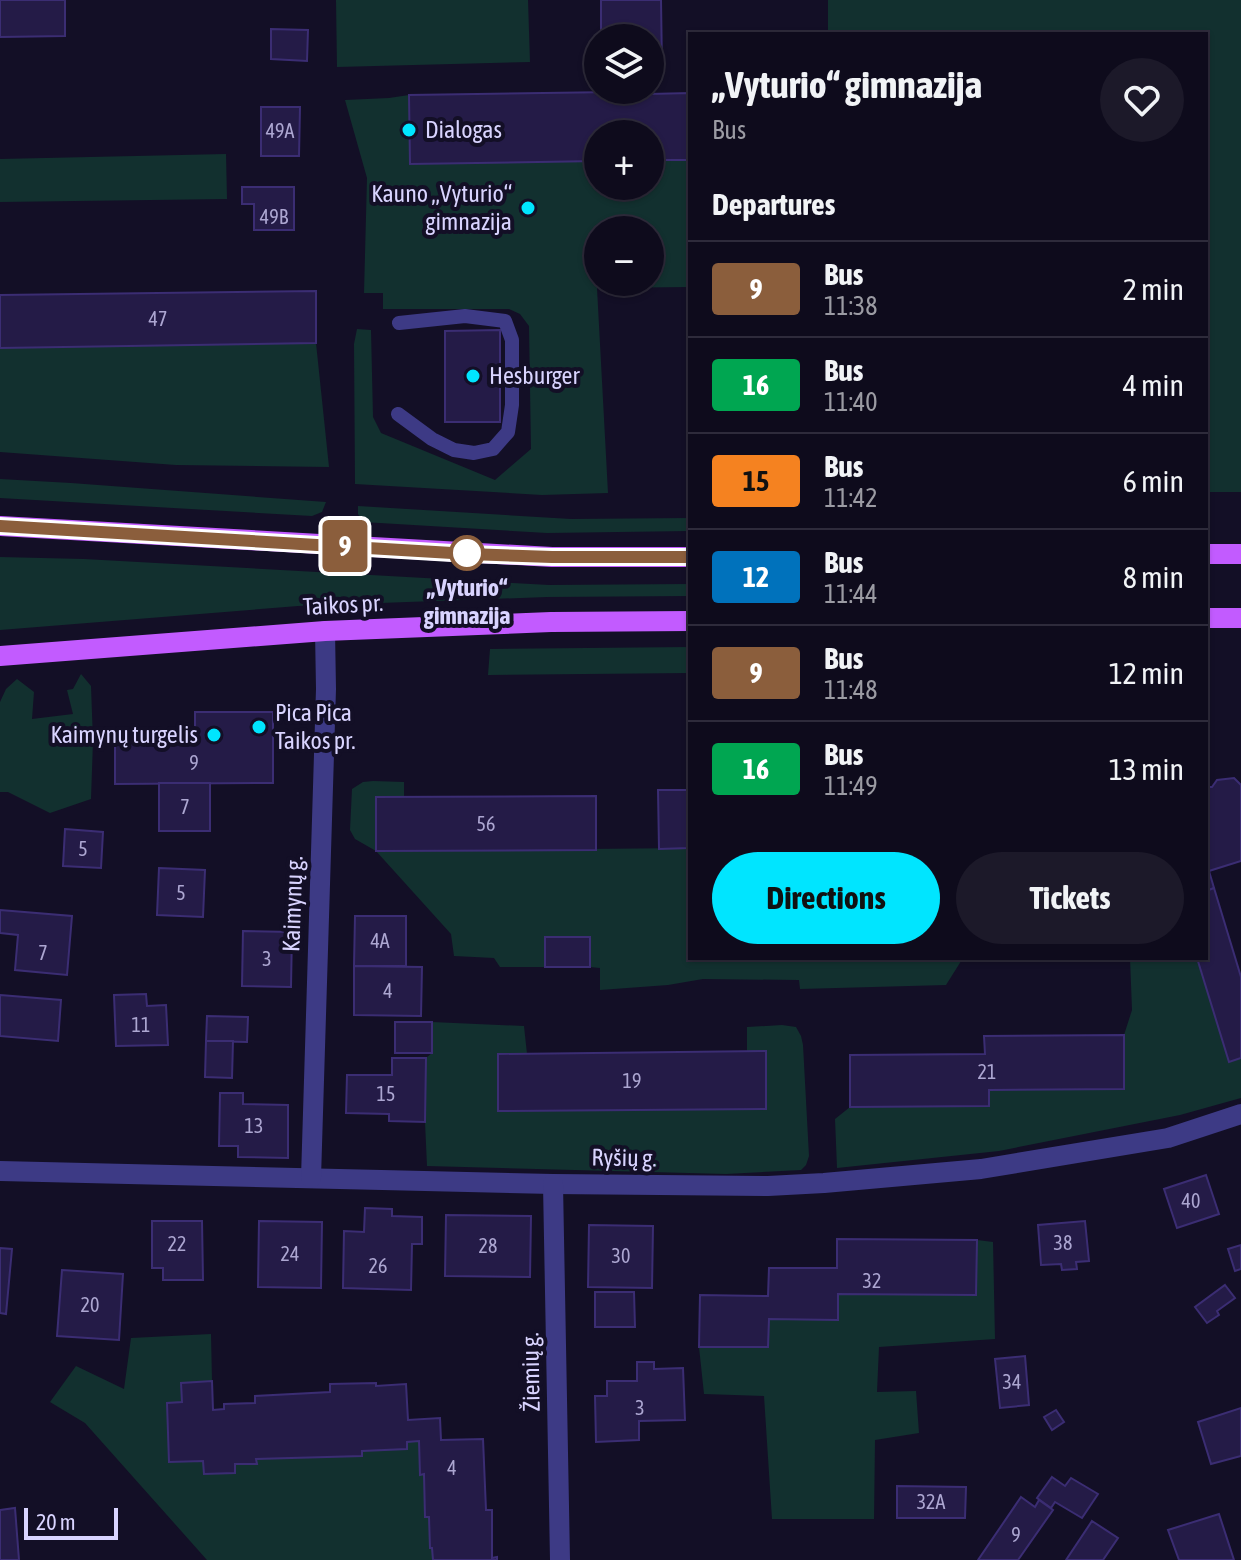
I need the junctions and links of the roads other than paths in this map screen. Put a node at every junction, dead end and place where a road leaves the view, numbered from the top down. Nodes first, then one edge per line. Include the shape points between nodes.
1 (399, 323) dead end
2 (398, 414) dead end
3 (0, 526) edge
4 (1208, 554) edge
5 (1241, 554) edge
6 (688, 557) edge
7 (1208, 618) edge
8 (1241, 618) edge
9 (688, 621) edge
10 (325, 631) junction
11 (0, 656) edge
12 (1241, 1114) edge
13 (0, 1171) edge
14 (311, 1178) junction
15 (553, 1184) junction
16 (560, 1560) edge

1 - 2 lane via 465,316 505,321 512,340 512,379 508,432 493,449 454,450
3 - 6 main road via 469,554
4 - 5 main road
7 - 8 main road
9 - 10 main road, Taikos pr.
10 - 11 main road, Taikos pr.
10 - 14 street, Kaimynų g.
12 - 15 street, Ryšių g. via 1168,1138 967,1170 768,1186
13 - 14 street, Ryšių g.
14 - 15 street, Ryšių g.
15 - 16 street, Žiemių g.

